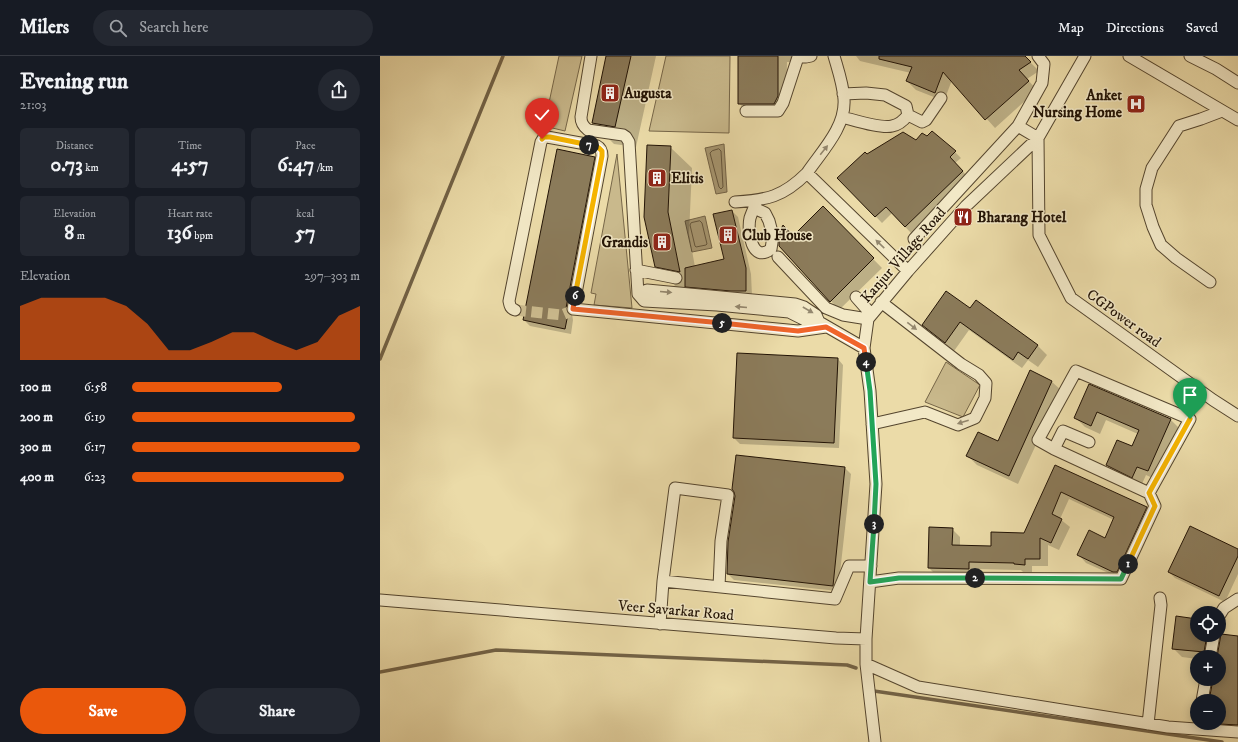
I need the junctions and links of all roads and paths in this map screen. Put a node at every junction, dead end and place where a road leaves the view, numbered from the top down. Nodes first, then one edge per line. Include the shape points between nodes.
1 (591, 56) edge
2 (798, 56) edge
3 (811, 56) edge
4 (834, 56) edge
5 (1038, 56) edge
6 (1085, 56) edge
7 (1128, 56) edge
8 (1190, 56) edge
9 (1238, 83) edge
10 (843, 94) junction
11 (941, 98) dead end
12 (746, 111) dead end
13 (1222, 111) junction
14 (908, 116) junction
15 (842, 117) junction
16 (1238, 120) edge
17 (1018, 126) junction
18 (1038, 138) junction
19 (807, 173) junction
20 (735, 202) dead end
21 (914, 239) dead end
22 (778, 257) dead end
23 (636, 270) junction
24 (908, 271) junction
25 (676, 278) dead end
26 (1210, 282) dead end
27 (858, 294) dead end
28 (515, 310) dead end
29 (874, 311) junction
30 (822, 324) junction
31 (864, 348) junction
32 (1238, 416) edge
33 (872, 424) junction
34 (1089, 442) dead end
35 (1054, 449) junction
36 (1149, 493) junction
37 (871, 566) junction
38 (663, 581) junction
39 (870, 582) junction
40 (719, 587) junction
41 (1160, 598) dead end
42 (1238, 599) edge
43 (380, 600) edge
44 (1226, 607) edge
45 (660, 624) junction
46 (862, 639) junction
47 (866, 664) junction
48 (1148, 724) junction
49 (1190, 726) edge
50 (1225, 730) edge
51 (1238, 732) edge
52 (876, 742) edge

1 - 23 street via 581,122 588,130 623,135 629,142
2 - 3 street
2 - 12 street via 778,111
4 - 10 street
5 - 17 street via 1044,64 1042,83
6 - 18 street, Kanjur Village Road
7 - 13 street
8 - 9 street
10 - 14 street via 885,95 906,106
10 - 15 street
11 - 14 street via 926,120 922,122
13 - 16 street
13 - 26 street via 1179,126 1152,168 1146,189 1146,205 1161,245
14 - 15 street via 893,126 886,127
19 -> 15 street via 829,144
17 - 18 street
17 - 21 street
18 - 24 street, Kanjur Village Road via 966,206
18 - 32 street, CGPower road via 1039,235 1071,298
19 - 20 street via 780,194 756,204
24 -> 19 street
22 - 29 street via 826,308 843,315
23 - 25 street
23 - 30 street via 638,294 644,300 795,304 816,315
24 - 29 street, Kanjur Village Road
27 - 29 street
28 - 30 street via 509,301 541,142 547,137 596,146 602,151 571,310 798,331
29 - 31 street, Kanjur Village Road
29 -> 33 street via 979,375 986,383 985,398 975,418 958,425 925,412
30 - 31 street
31 - 33 street, Kanjur Village Road
33 - 37 street, Kanjur Village Road via 876,484
34 - 35 street via 1063,431
35 - 36 street
35 - 36 street via 1038,440 1076,371 1190,419
36 - 39 street via 1155,506 1121,579 899,578
37 - 39 street, Kanjur Village Road
37 - 40 street via 849,566 835,599
38 - 40 street
38 - 40 street via 675,488 728,495
38 - 45 street
39 - 46 street, Kanjur Village Road
41 - 48 street
42 - 44 street
43 - 45 street, Veer Savarkar Road
45 - 46 street, Veer Savarkar Road
46 - 47 street
47 - 48 street via 918,687
47 - 52 street
48 - 49 street
50 - 51 street

